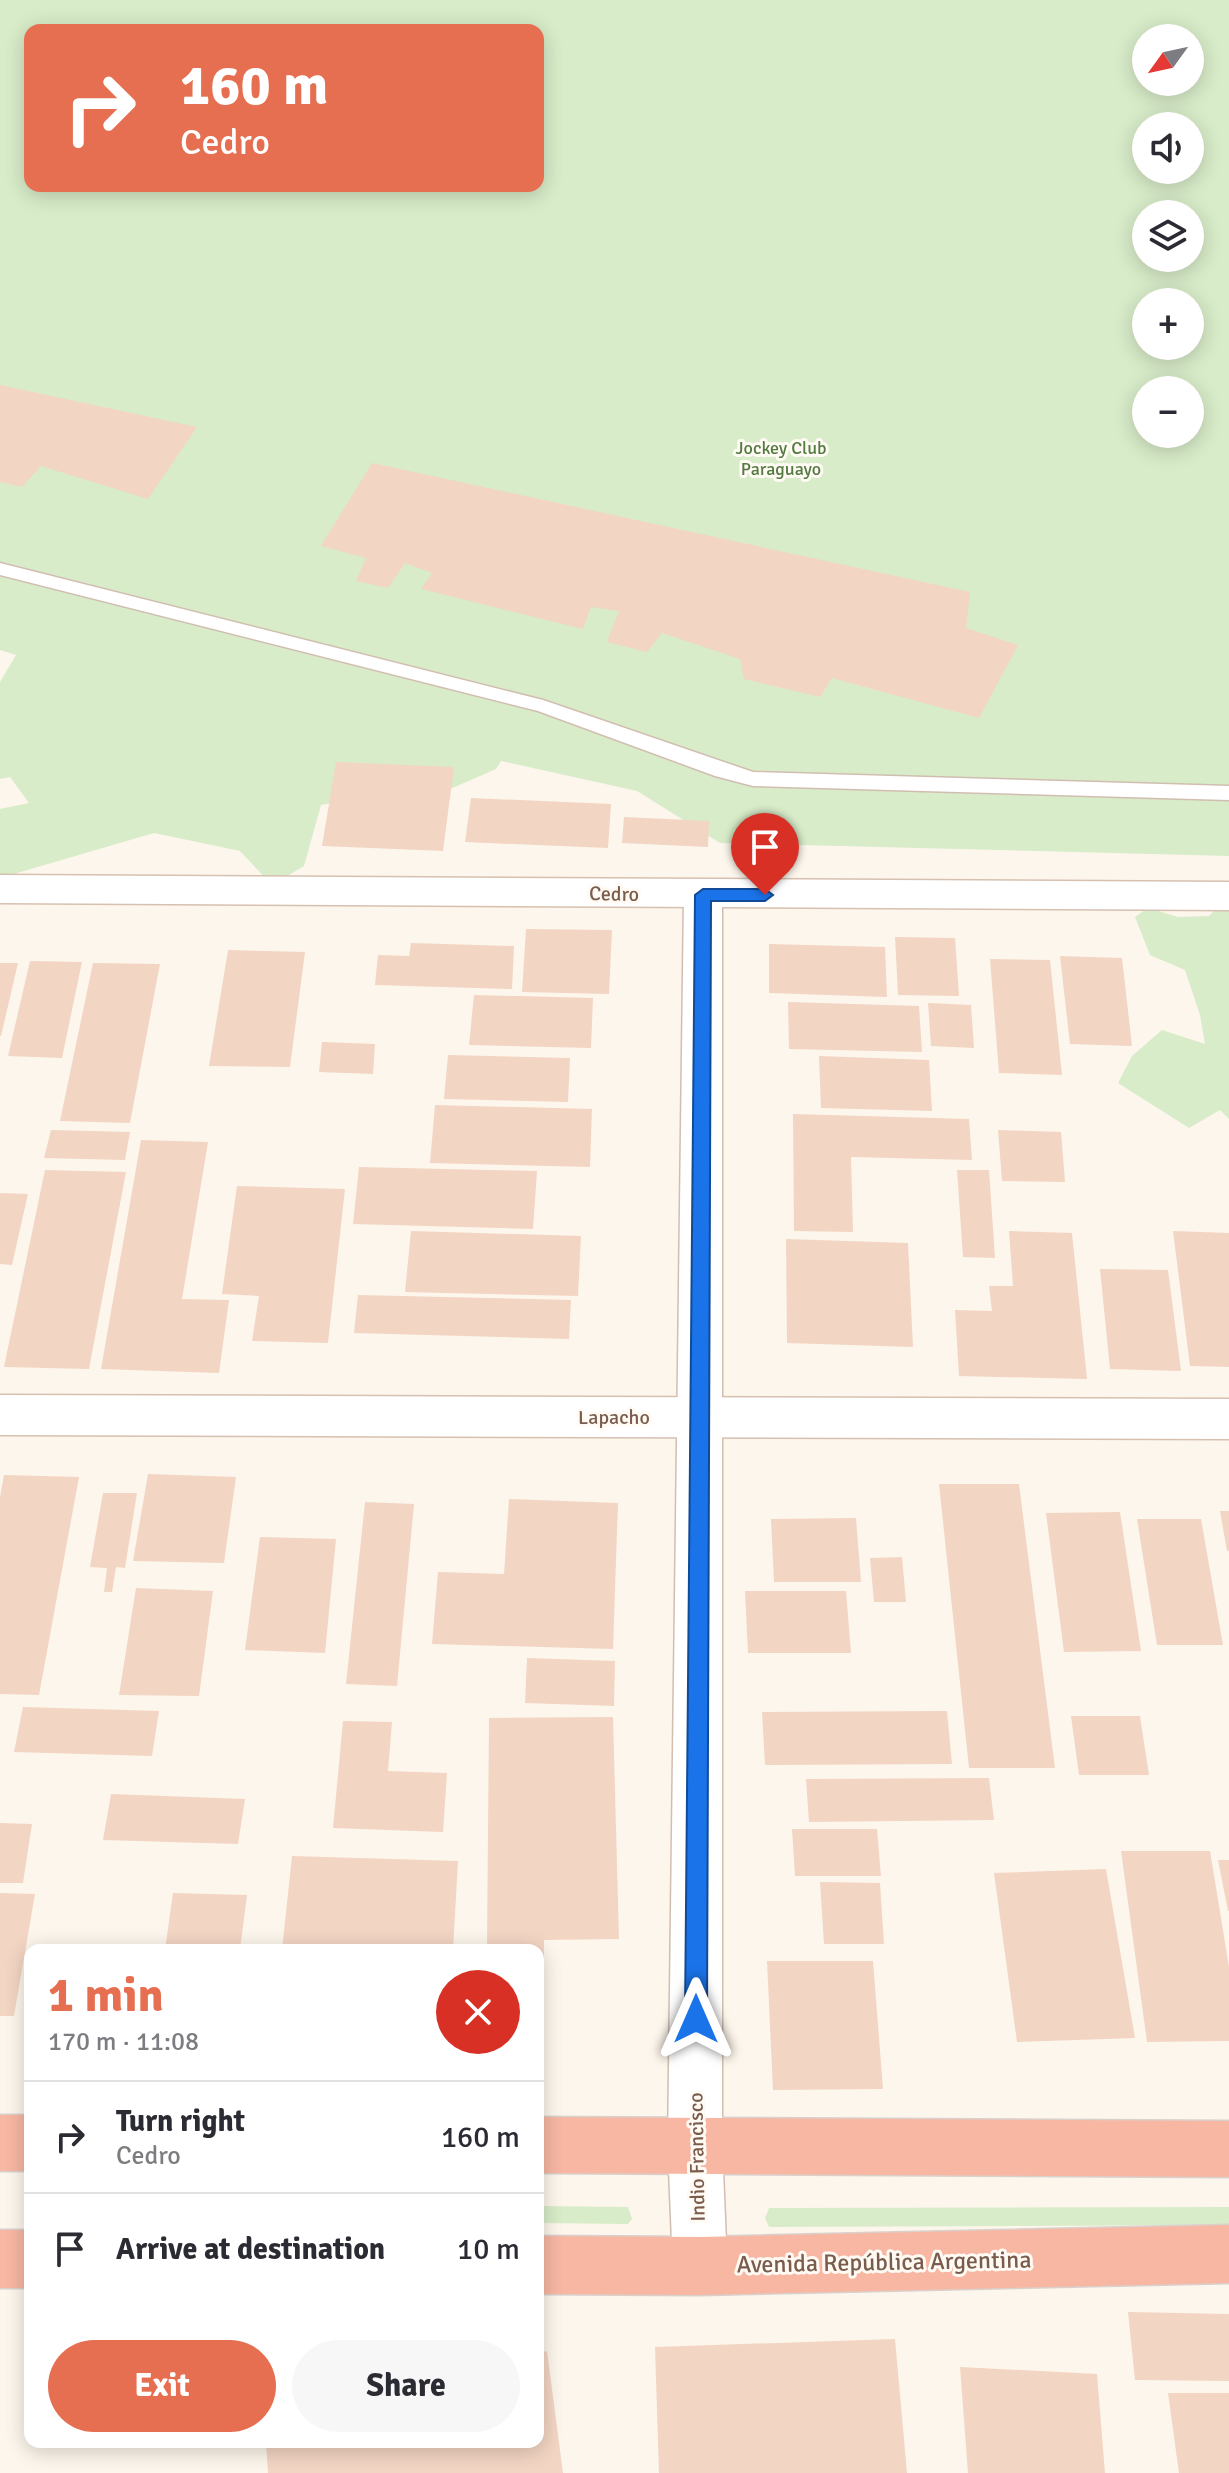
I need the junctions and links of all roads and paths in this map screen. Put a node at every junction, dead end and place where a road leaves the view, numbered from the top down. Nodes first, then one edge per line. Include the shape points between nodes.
1 (0, 569) edge
2 (1229, 793) edge
3 (0, 889) edge
4 (703, 895) junction
5 (1229, 896) edge
6 (0, 1415) edge
7 (702, 1418) junction
8 (1229, 1419) edge
9 (0, 2143) edge
10 (24, 2143) edge
11 (544, 2145) edge
12 (695, 2146) junction
13 (1229, 2149) edge
14 (1229, 2254) edge
15 (0, 2259) edge
16 (24, 2259) edge
17 (544, 2265) edge
18 (700, 2266) junction

1 - 2 lane via 543,706 753,779
3 - 4 street, Cedro
4 - 5 street, Cedro
4 - 7 street, Indio Francisco
6 - 7 street, Lapacho
7 - 8 street, Lapacho
7 - 12 street, Indio Francisco
9 - 10 highway
11 - 12 highway
12 - 13 highway
12 - 18 street, Indio Francisco
14 - 18 highway, Avenida República Argentina
15 - 16 highway
17 - 18 highway, Avenida República Argentina

